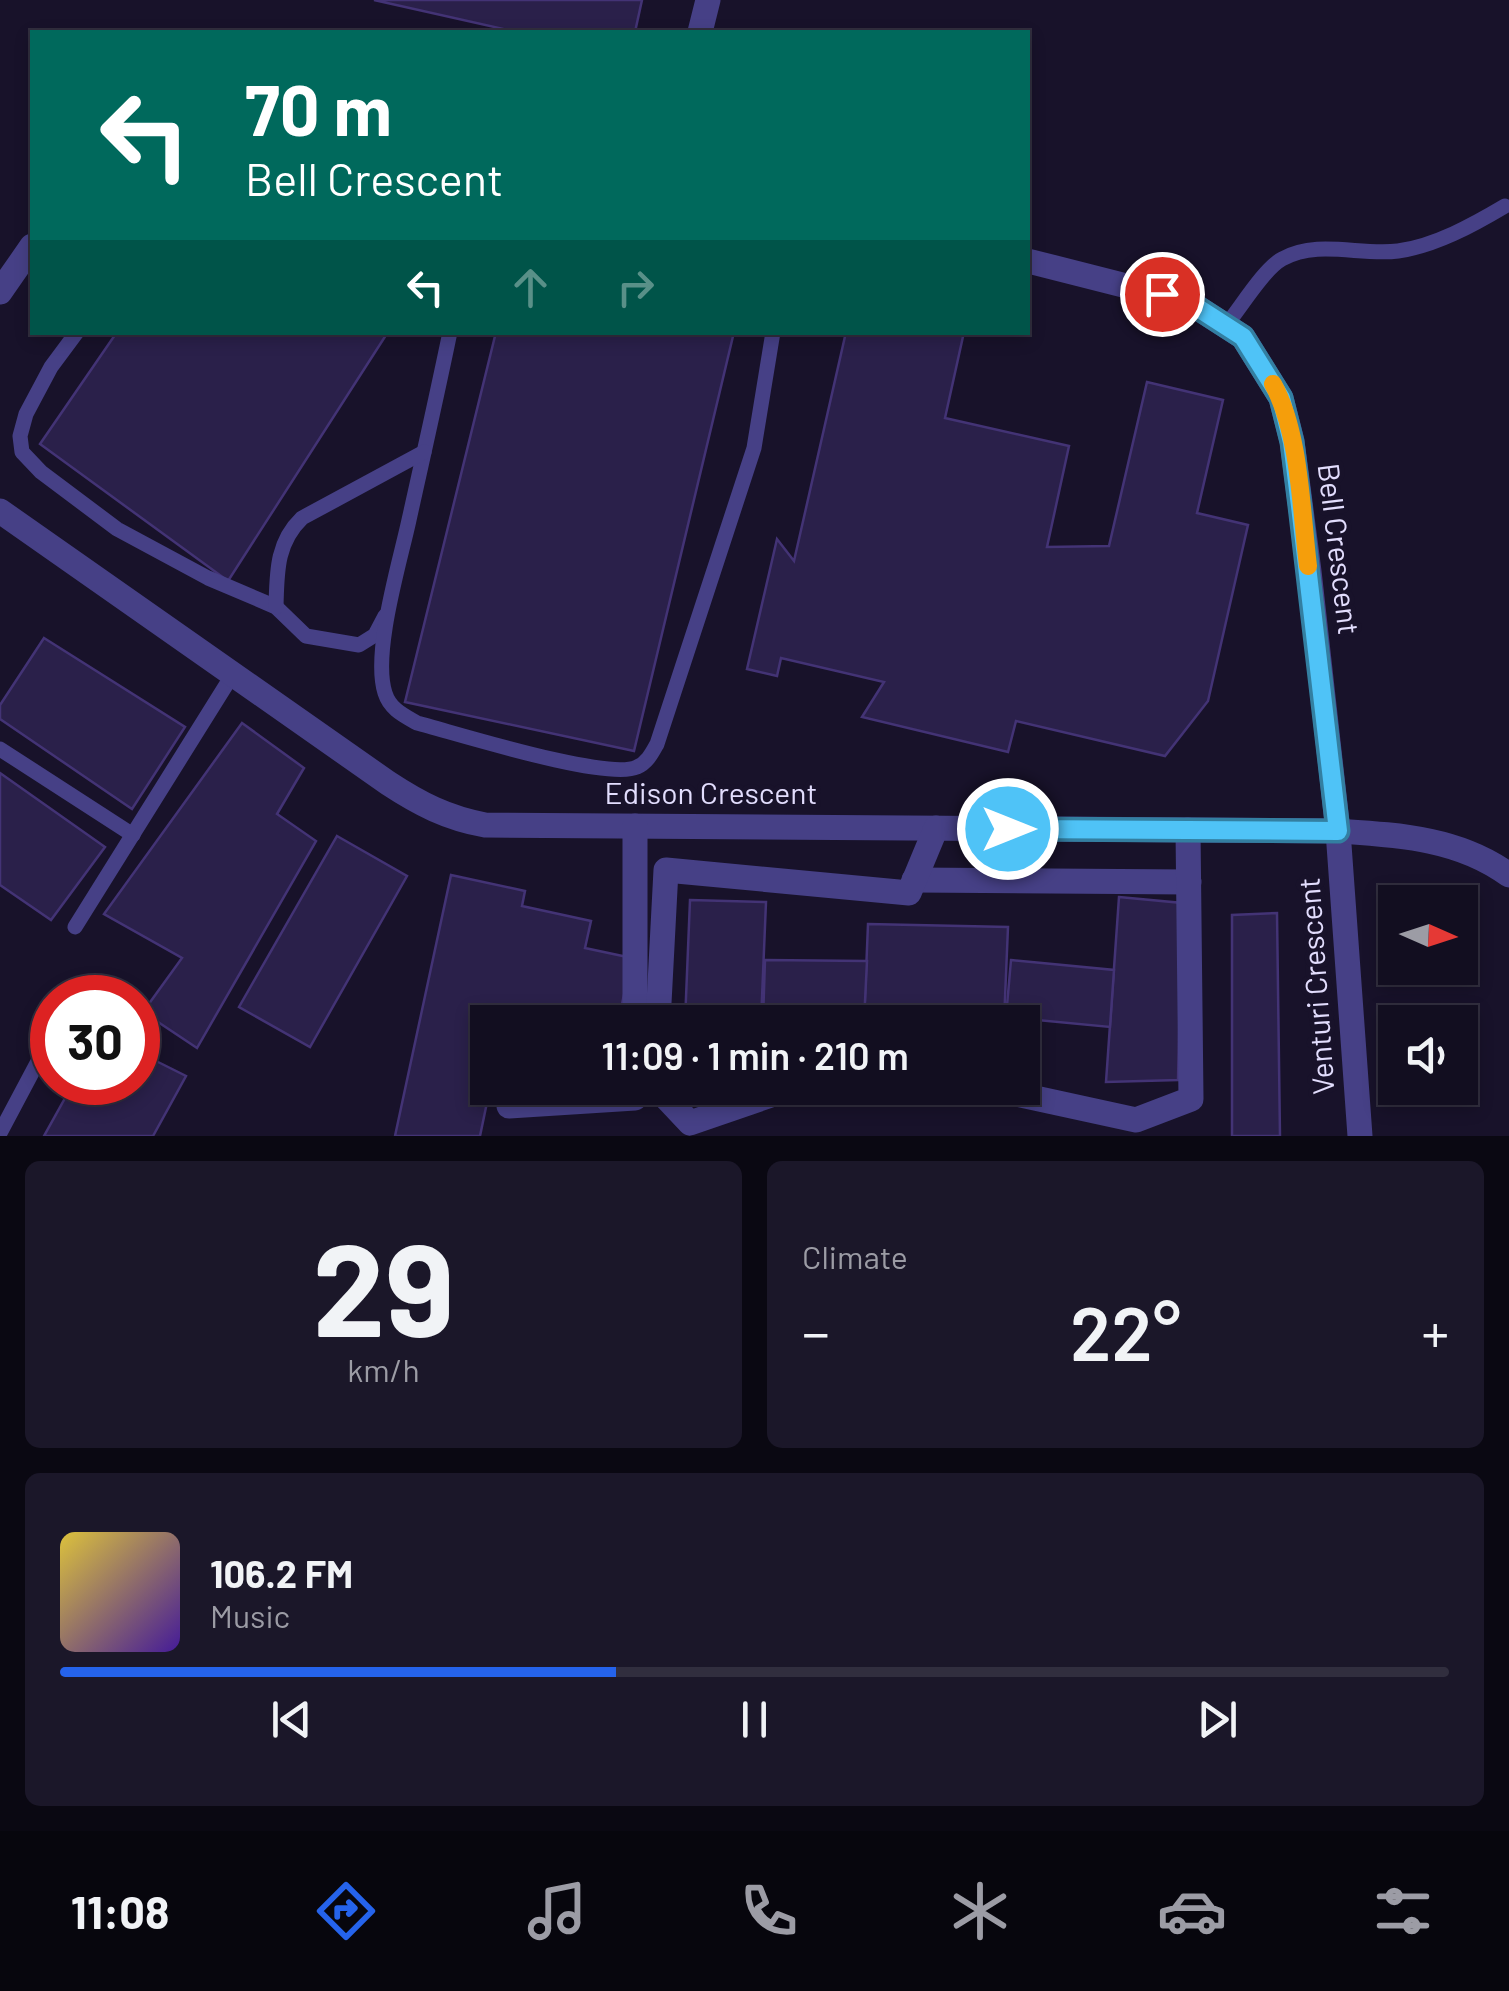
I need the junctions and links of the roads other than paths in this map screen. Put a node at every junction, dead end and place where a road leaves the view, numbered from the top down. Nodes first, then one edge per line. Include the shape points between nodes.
1 (708, 0) edge
2 (700, 30) edge
3 (1505, 206) dead end
4 (30, 249) edge
5 (1030, 261) edge
6 (0, 292) edge
7 (1227, 324) junction
8 (75, 335) edge
9 (449, 335) edge
10 (773, 335) edge
11 (424, 452) junction
12 (0, 511) edge
13 (390, 604) junction
14 (276, 607) junction
15 (233, 674) junction
16 (0, 749) edge
17 (635, 826) junction
18 (936, 828) junction
19 (1188, 830) junction
20 (1338, 831) junction
21 (132, 835) junction
22 (1509, 874) edge
23 (914, 880) junction
24 (1189, 882) junction
25 (75, 927) dead end
26 (635, 1005) edge
27 (659, 1005) edge
28 (30, 1077) edge
29 (1040, 1099) edge
30 (525, 1105) edge
31 (674, 1105) edge
32 (742, 1105) edge
33 (509, 1106) dead end
34 (0, 1134) edge
35 (1360, 1136) edge

1 - 2 street
3 - 7 lane via 1471,227 1398,251 1300,251 1278,260
4 - 6 street
5 - 7 street, Bell Crescent via 1162,294
7 - 20 street, Bell Crescent via 1243,337 1281,398 1292,442
8 - 14 lane via 26,414 22,452 117,529
9 - 11 lane
10 - 13 lane via 754,448 657,744 637,767 604,770 417,723 396,711 382,681
11 - 13 lane
11 - 14 lane via 292,528 278,562
12 - 15 street, Edison Crescent
13 - 14 lane via 375,635 360,644 306,636
15 - 17 street, Edison Crescent via 388,783 452,819
15 - 21 lane
16 - 21 lane
17 - 18 street, Edison Crescent
17 - 26 street
18 - 19 street, Edison Crescent
18 - 23 street
19 - 20 street, Edison Crescent
19 - 24 street
20 - 22 street, Edison Crescent via 1435,842
20 - 35 street, Venturi Crescent
21 - 25 lane
23 - 24 street
23 - 27 street via 908,893 666,870
24 - 29 street via 1190,1099 1136,1120
28 - 34 lane
30 - 33 street
31 - 32 street via 690,1123

